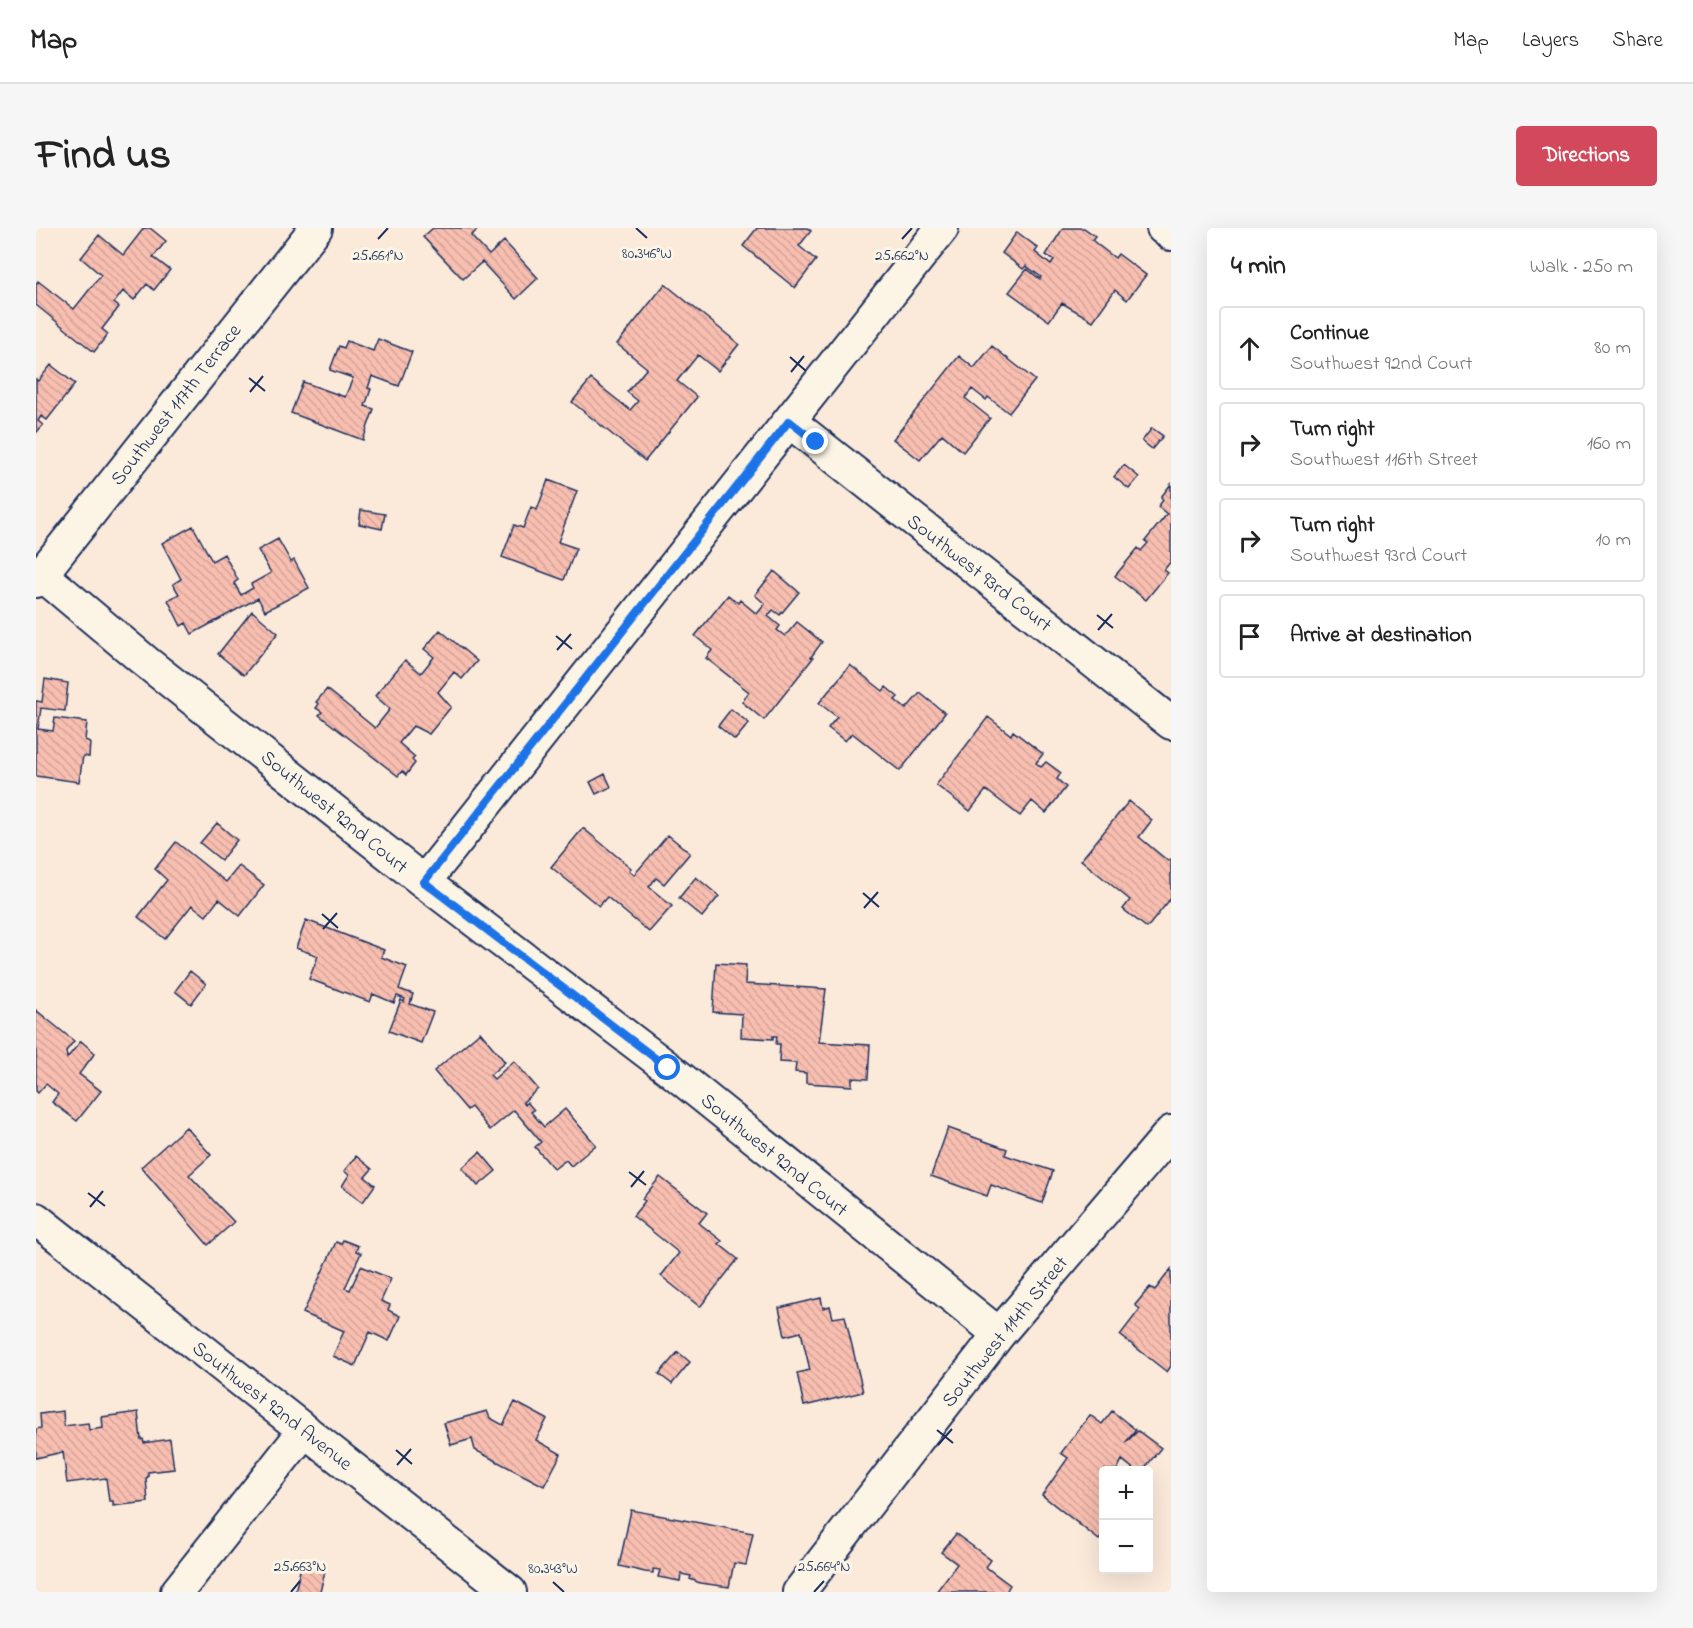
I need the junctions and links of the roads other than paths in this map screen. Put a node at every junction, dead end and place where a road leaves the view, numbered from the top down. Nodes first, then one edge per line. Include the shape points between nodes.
1 (316, 228) edge
2 (942, 228) edge
3 (1163, 228) edge
4 (1171, 234) edge
5 (789, 421) junction
6 (39, 577) edge
7 (1171, 723) edge
8 (424, 882) junction
9 (1171, 1132) edge
10 (36, 1219) edge
11 (999, 1334) junction
12 (305, 1430) junction
13 (177, 1592) edge
14 (510, 1592) edge
15 (799, 1592) edge

1 - 6 street, Southwest 117th Terrace
2 - 5 street
3 - 4 street
5 - 7 street, Southwest 93rd Court
5 - 8 street
6 - 8 street, Southwest 92nd Court
8 - 11 street, Southwest 92nd Court via 668,1068
9 - 11 street, Southwest 114th Street
10 - 12 street, Southwest 92nd Avenue
11 - 15 street, Southwest 114th Street
12 - 13 street
12 - 14 street, Southwest 92nd Avenue

